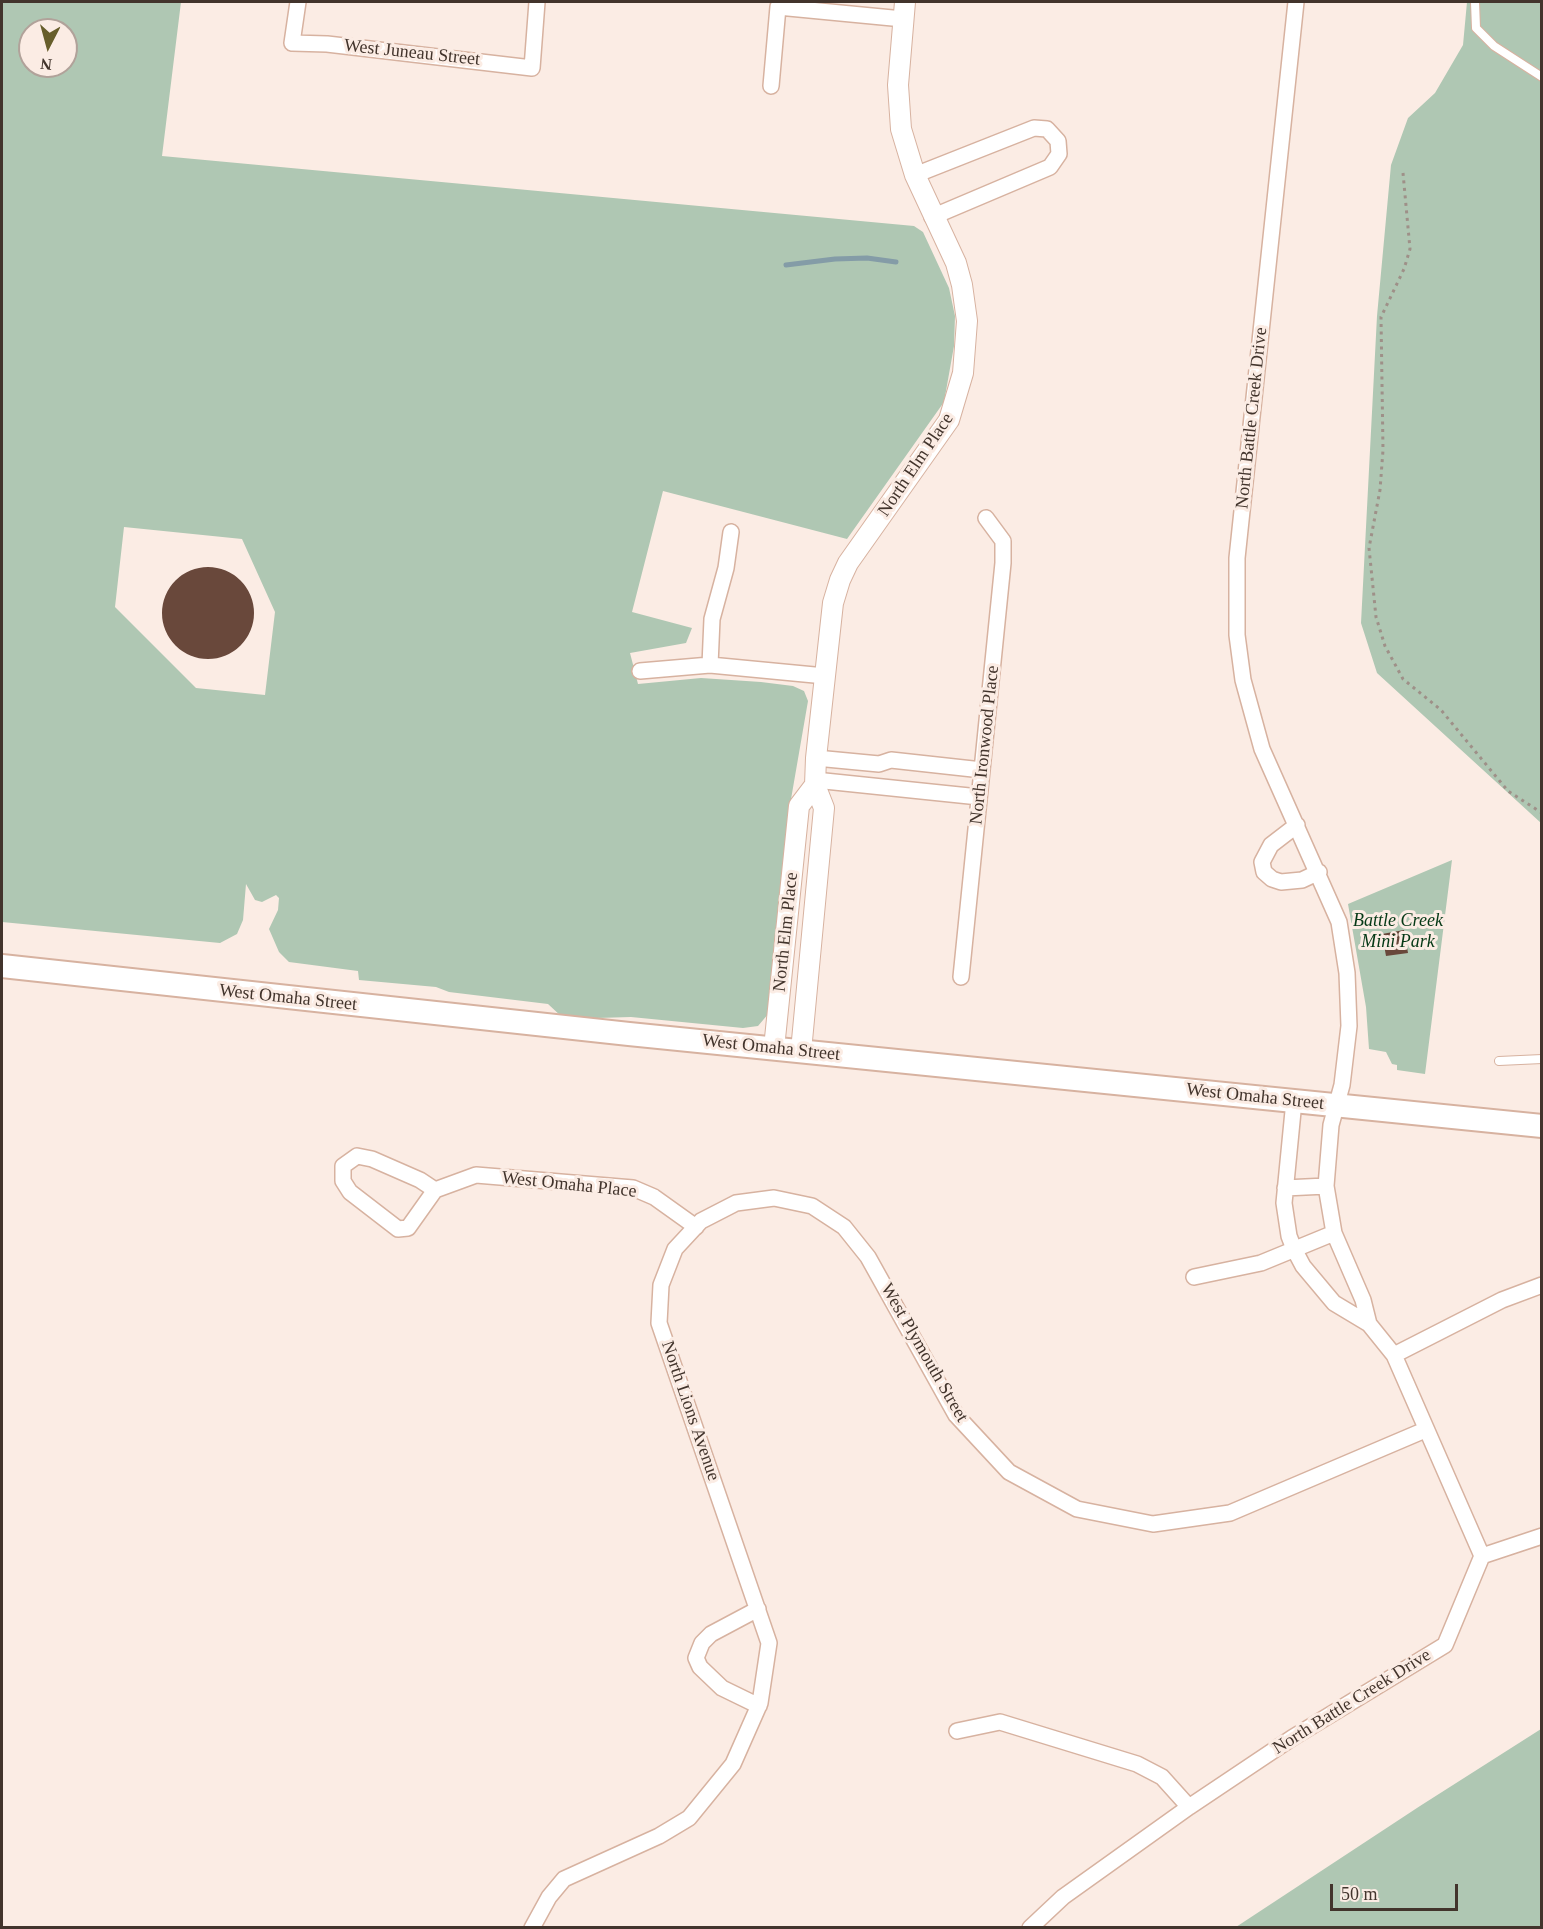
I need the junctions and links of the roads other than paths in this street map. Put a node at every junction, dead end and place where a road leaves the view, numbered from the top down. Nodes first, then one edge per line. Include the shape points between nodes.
1 (298, 2) edge
2 (537, 2) edge
3 (1296, 2) edge
4 (1474, 2) edge
5 (904, 10) edge
6 (1542, 77) edge
7 (771, 86) dead end
8 (915, 175) junction
9 (932, 217) junction
10 (986, 518) dead end
11 (731, 532) dead end
12 (710, 665) junction
13 (640, 671) dead end
14 (825, 676) junction
15 (816, 758) junction
16 (982, 770) junction
17 (815, 783) junction
18 (980, 797) junction
19 (1297, 825) junction
20 (1319, 872) junction
21 (2, 966) edge
22 (961, 977) dead end
23 (774, 1048) junction
24 (801, 1051) junction
25 (1542, 1059) edge
26 (1499, 1061) dead end
27 (1294, 1101) junction
28 (1336, 1106) junction
29 (1542, 1126) edge
30 (1326, 1186) junction
31 (1285, 1188) junction
32 (435, 1190) junction
33 (699, 1224) junction
34 (1334, 1233) junction
35 (1294, 1249) junction
36 (1194, 1277) dead end
37 (1542, 1285) edge
38 (1368, 1324) junction
39 (1395, 1355) junction
40 (1425, 1430) junction
41 (1542, 1536) edge
42 (1482, 1556) junction
43 (758, 1609) junction
44 (759, 1706) junction
45 (957, 1731) dead end
46 (1189, 1808) junction
47 (532, 1928) edge
48 (1030, 1928) edge

1 - 2 street, West Juneau Street via 292,43 532,68
3 - 19 street, North Battle Creek Drive via 1235,588 1239,660 1250,709 1271,771
4 - 6 lane via 1476,28 1494,46
5 - 7 street via 778,8
5 - 8 street, North Elm Place via 899,108
8 - 9 street, North Elm Place
8 - 9 street via 1034,128 1047,129 1058,141 1059,154 1050,167
9 - 14 street, North Elm Place via 956,263 965,302 966,340 960,389 949,420 840,580
10 - 16 street, North Ironwood Place via 1003,541 1003,563
11 - 12 street via 712,619
12 - 13 street
12 - 14 street
14 - 15 street, North Elm Place
15 - 16 street via 879,764 891,760
15 - 17 street, North Elm Place
16 - 18 street, North Ironwood Place
17 - 18 street
17 - 23 street, North Elm Place via 799,806
17 - 24 street, North Elm Place via 824,808
18 - 22 street, North Ironwood Place
19 - 20 street, North Battle Creek Drive
19 - 20 street via 1271,845 1262,862 1264,872 1281,882 1302,880
20 - 28 street, North Battle Creek Drive via 1339,922 1347,973 1350,1026
21 - 23 main road, West Omaha Street
23 - 24 main road, West Omaha Street
24 - 27 main road, West Omaha Street
25 - 26 lane
27 - 28 main road, West Omaha Street
27 - 31 street, North Battle Creek Drive
28 - 29 main road, West Omaha Street
28 - 30 street, North Battle Creek Drive
30 - 31 street
30 - 34 street, North Battle Creek Drive
31 - 35 street, North Battle Creek Drive via 1286,1218
32 - 32 street via 408,1228 398,1229 350,1192 343,1181 343,1166 357,1156 372,1159
32 - 33 street, West Omaha Place via 476,1175 633,1188
33 - 40 street, West Plymouth Street via 735,1203 774,1198 812,1206 844,1227 868,1257 956,1415 1009,1472 1077,1509 1153,1524 1230,1513
33 - 43 street, North Lions Avenue via 675,1249 661,1285 659,1323
34 - 35 street
34 - 38 street, North Battle Creek Drive via 1363,1300
35 - 36 street via 1253,1266
35 - 38 street, North Battle Creek Drive via 1334,1303
37 - 39 street via 1502,1300
38 - 39 street, North Battle Creek Drive
39 - 40 street, North Battle Creek Drive
40 - 42 street, North Battle Creek Drive
41 - 42 street
42 - 46 street, North Battle Creek Drive via 1445,1645 1292,1738
43 - 44 street, North Lions Avenue via 769,1643
43 - 44 street via 711,1634 696,1658 722,1688
44 - 47 street, North Lions Avenue via 733,1764 689,1818 564,1879
45 - 46 street via 999,1722 1137,1764 1162,1777
46 - 48 street, North Battle Creek Drive via 1063,1897

